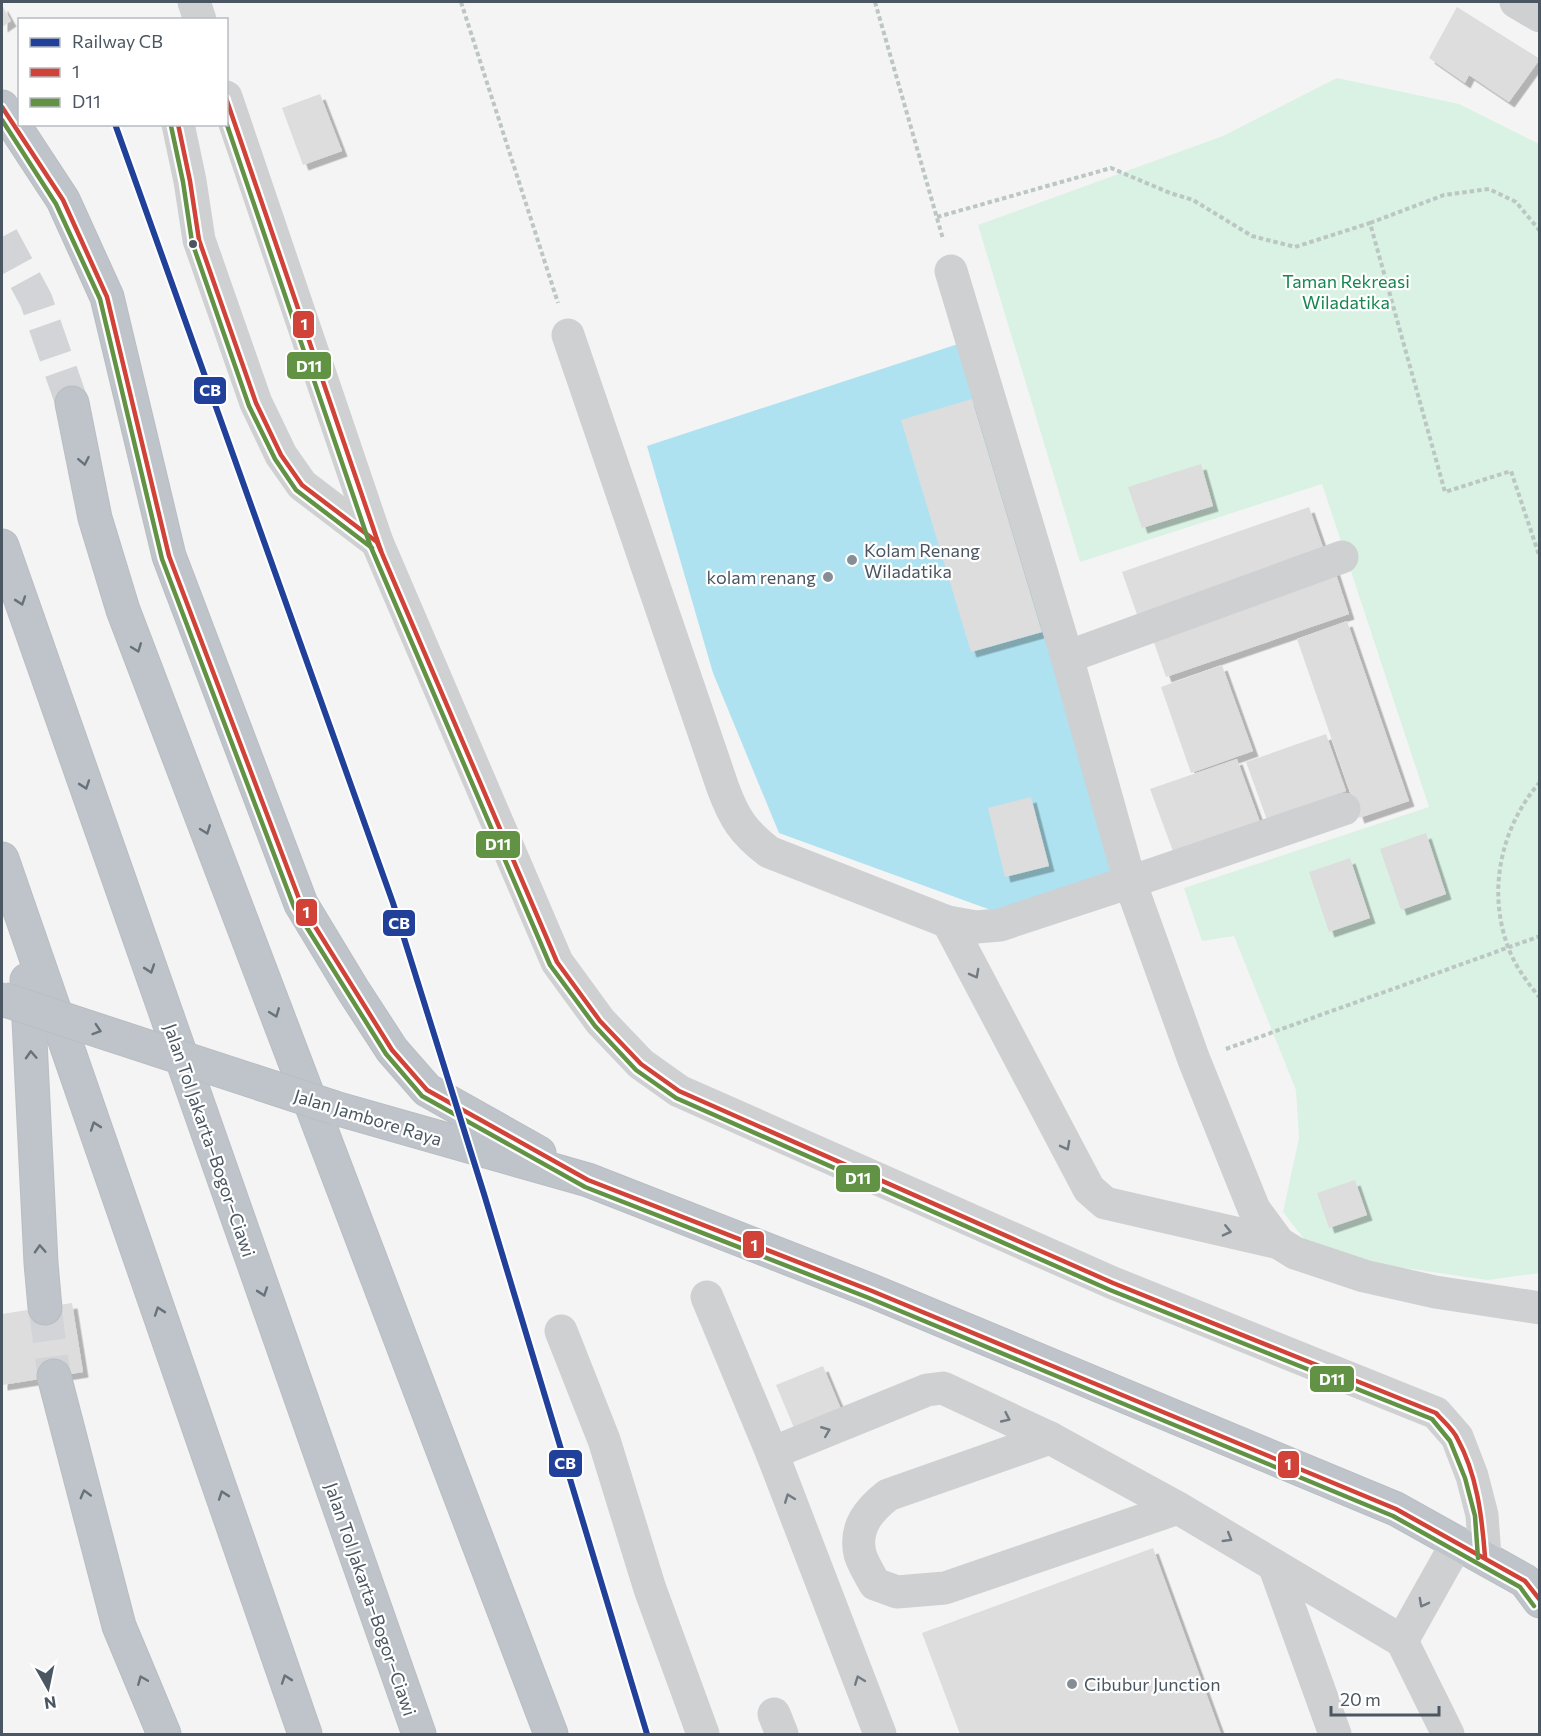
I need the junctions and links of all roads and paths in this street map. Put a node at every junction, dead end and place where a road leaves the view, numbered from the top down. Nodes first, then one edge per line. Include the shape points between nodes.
1 (184, 2) edge
2 (194, 2) edge
3 (461, 2) edge
4 (875, 2) edge
5 (1516, 2) edge
6 (1539, 16) edge
7 (181, 18) edge
8 (199, 18) edge
9 (228, 103) edge
10 (2, 107) edge
11 (178, 126) edge
12 (937, 217) junction
13 (1370, 223) junction
14 (1539, 231) edge
15 (951, 271) joint
16 (568, 335) joint
17 (72, 403) tunnel mouth
18 (377, 542) junction
19 (2, 546) edge
20 (1341, 557) dead end
21 (1539, 558) edge
22 (1068, 657) junction
23 (1539, 782) edge
24 (1344, 808) dead end
25 (2, 859) edge
26 (1130, 882) junction
27 (948, 922) junction
28 (25, 923) junction
29 (1539, 936) edge
30 (1508, 947) junction
31 (1539, 998) edge
32 (2, 999) edge
33 (1194, 1060) junction
34 (588, 1180) junction
35 (1279, 1243) junction
36 (707, 1297) dead end
37 (45, 1308) tunnel mouth
38 (1539, 1308) edge
39 (561, 1331) dead end
40 (54, 1376) tunnel mouth
41 (1050, 1438) junction
42 (772, 1453) junction
43 (1178, 1508) junction
44 (1471, 1550) junction
45 (1274, 1565) junction
46 (1535, 1589) edge
47 (1402, 1641) junction
48 (164, 1734) edge
49 (305, 1734) edge
50 (418, 1734) edge
51 (551, 1734) edge
52 (703, 1734) edge
53 (880, 1734) edge
54 (1335, 1734) edge
55 (1448, 1734) edge

1 - 7 street
2 - 8 street
3 - 16 path
4 - 12 path
5 - 6 street
9 - 18 street
10 - 34 highway via 63,200 107,297 169,556 301,904 392,1050 427,1090
11 - 18 street via 198,240 256,403 280,455 302,485
12 - 13 path via 1111,168 1193,200 1252,236 1295,247
12 - 15 path
13 - 14 path via 1444,195 1489,189 1516,202
13 - 21 path via 1445,492 1511,471
15 - 22 street
16 - 27 street via 734,815 769,852
17 -> 51 highway via 95,518 123,610
18 - 44 street via 557,962 600,1021 641,1064 679,1091 1113,1283 1436,1413 1457,1437 1482,1515
19 -> 50 highway, Jalan Tol Jakarta–Bogor–Ciawi
20 - 22 street
22 - 26 street
23 - 30 path via 1511,824 1501,855 1500,916
24 - 26 street
25 - 28 highway
26 - 27 street via 1000,925 976,927
26 - 33 street
27 -> 35 street via 1089,1189 1105,1203
37 -> 28 highway
49 -> 28 highway
29 - 30 path
30 - 31 path
30 - 33 path
32 -> 34 highway, Jalan Jambore Raya, bridge via 335,1108
33 - 35 street via 1254,1209
34 - 44 highway, Jalan Jambore Raya via 872,1291 1396,1509
35 - 38 street via 1295,1253 1364,1276
36 - 42 street
39 - 52 street via 604,1440 650,1589
48 -> 40 highway via 119,1626
42 -> 41 street via 927,1390 943,1388
41 - 43 street
41 - 43 street via 888,1495 871,1509 860,1528 860,1554 875,1584 897,1592 945,1588
53 -> 42 street
43 -> 45 street
44 - 46 highway, Jalan Jambore Raya
44 -> 47 street
45 - 47 street
45 - 54 street
47 - 55 street

